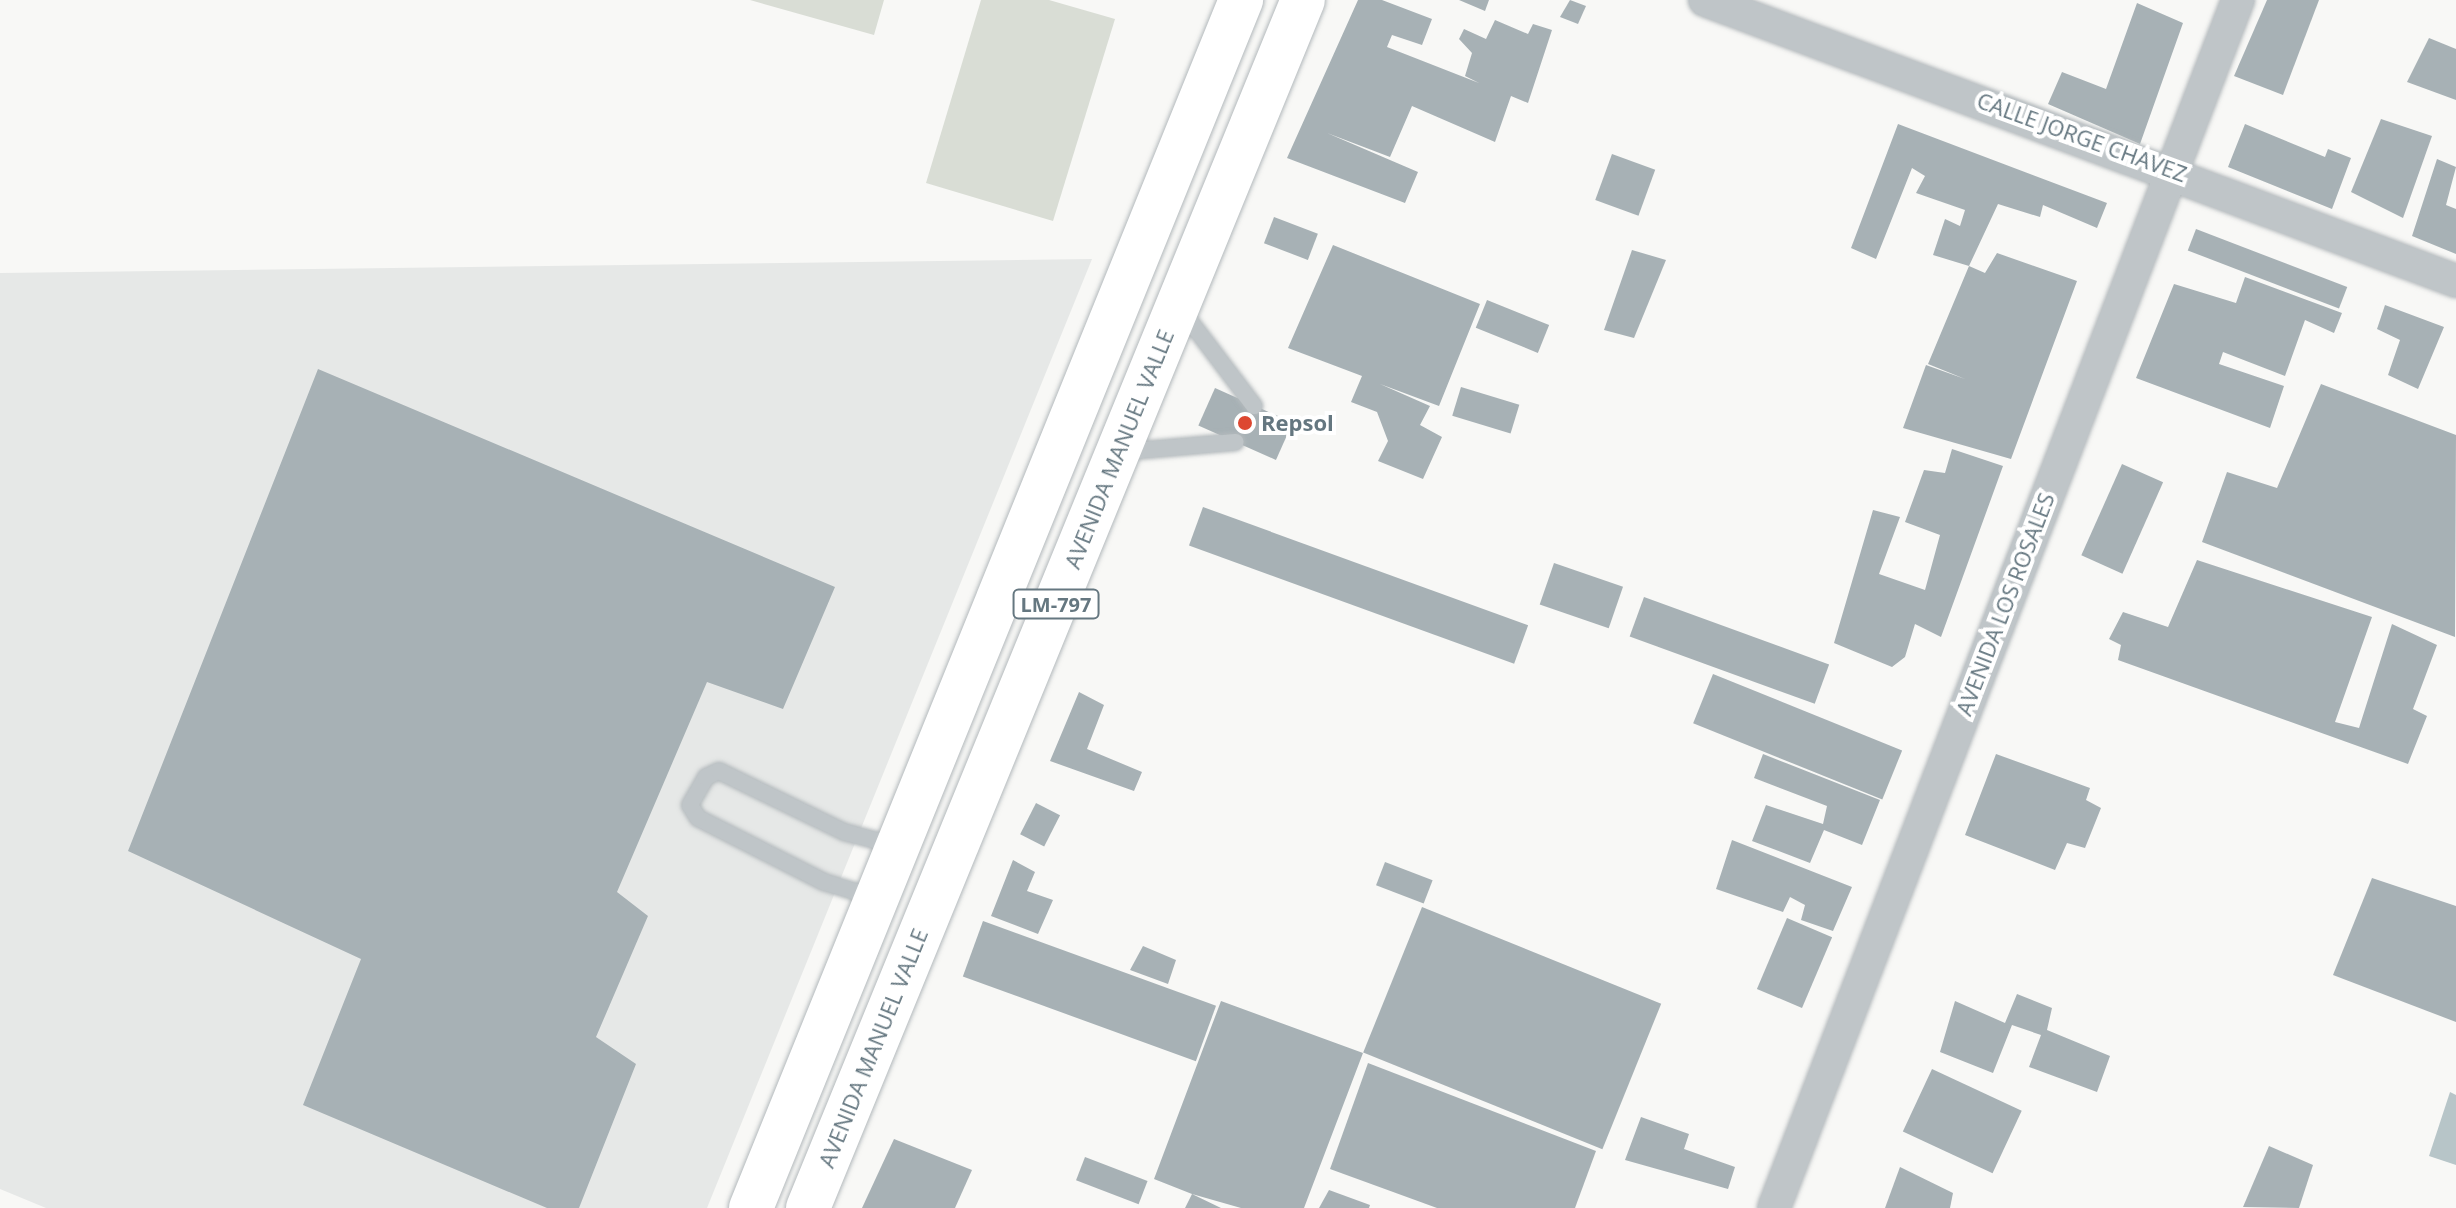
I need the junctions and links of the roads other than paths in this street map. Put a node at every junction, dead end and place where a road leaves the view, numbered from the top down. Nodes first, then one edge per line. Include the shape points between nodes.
1 (1241, 0) edge
2 (1303, 0) edge
3 (1705, 0) edge
4 (2238, 0) edge
5 (2171, 170) junction
6 (2456, 281) edge
7 (1177, 303) junction
8 (1254, 406) dead end
9 (1236, 442) dead end
10 (1119, 452) junction
11 (898, 847) junction
12 (877, 898) junction
13 (751, 1208) edge
14 (808, 1208) edge
15 (1774, 1208) edge

1 - 11 main road, LM-797
2 - 7 main road, AVENIDA MANUEL VALLE / LM-797
3 - 5 street, CALLE JORGE CHAVEZ
4 - 5 street, AVENIDA LOS ROSALES
5 - 6 street, CALLE JORGE CHAVEZ
5 - 15 street, AVENIDA LOS ROSALES
7 - 8 lane
7 - 10 main road, AVENIDA MANUEL VALLE / LM-797
9 - 10 lane
10 - 14 main road, AVENIDA MANUEL VALLE / LM-797
11 - 12 main road, LM-797
11 - 12 lane via 844,832 719,771 706,777 690,805 698,818 824,882
12 - 13 main road, LM-797

